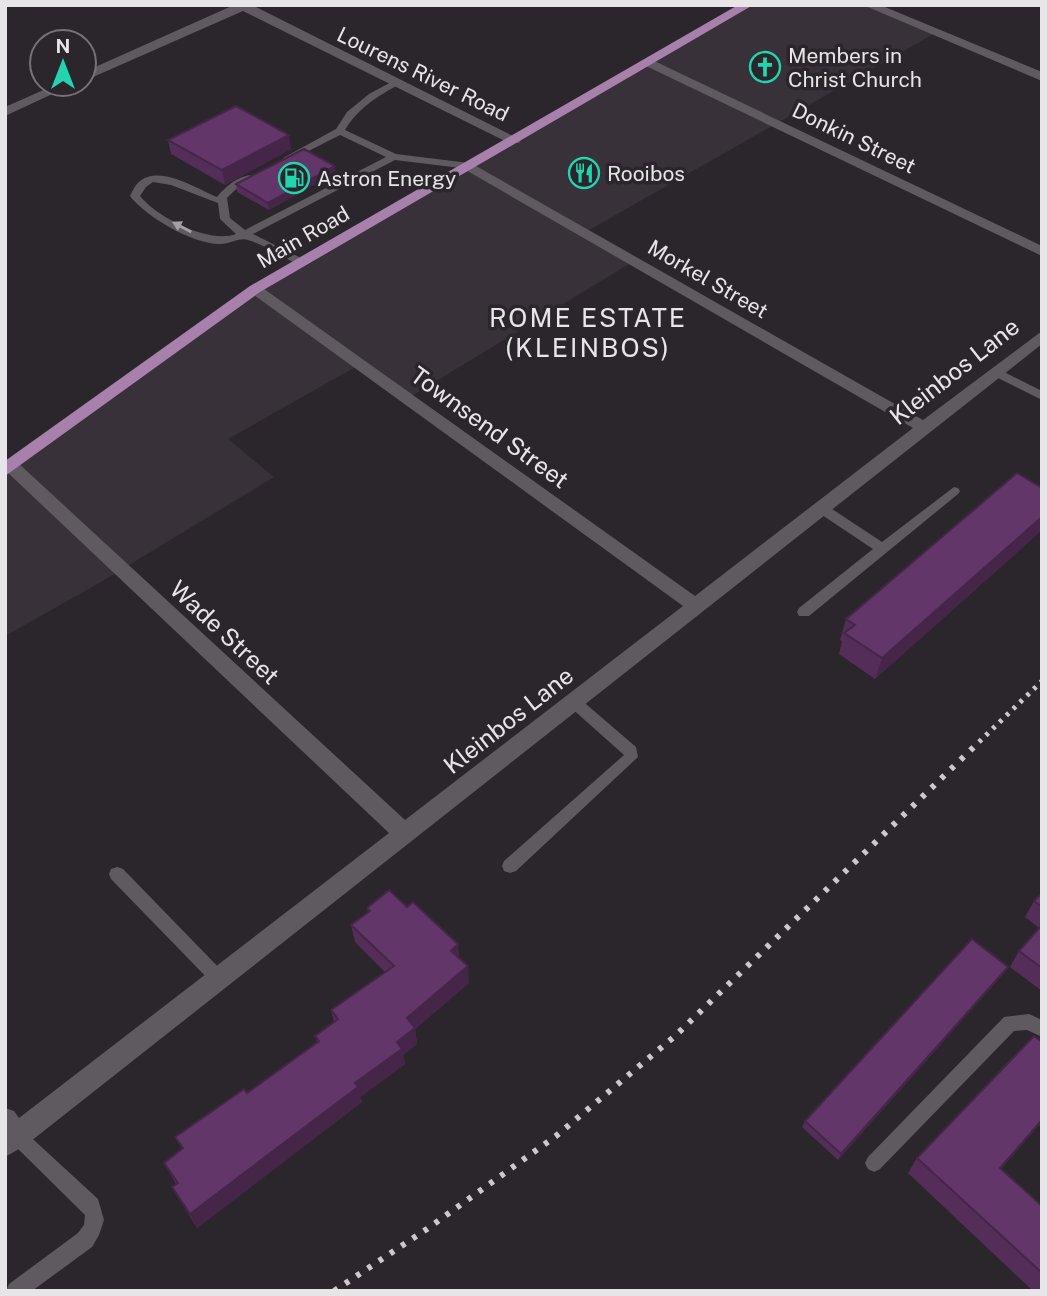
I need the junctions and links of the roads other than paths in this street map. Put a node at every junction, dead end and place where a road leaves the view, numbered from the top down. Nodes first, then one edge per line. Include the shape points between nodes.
1 (747, 5) edge
2 (869, 5) edge
3 (242, 6) edge
4 (648, 62) junction
5 (98, 71) edge
6 (1042, 77) edge
7 (397, 82) junction
8 (36, 98) edge
9 (5, 112) edge
10 (340, 131) junction
11 (514, 140) junction
12 (394, 157) junction
13 (279, 163) edge
14 (469, 166) junction
15 (267, 169) edge
16 (222, 201) junction
17 (246, 234) junction
18 (1042, 252) edge
19 (301, 262) junction
20 (255, 289) junction
21 (1042, 335) edge
22 (996, 372) junction
23 (1042, 396) edge
24 (925, 428) junction
25 (8, 468) edge
26 (954, 491) dead end
27 (821, 509) junction
28 (883, 548) junction
29 (696, 606) junction
30 (804, 612) dead end
31 (573, 702) junction
32 (405, 834) junction
33 (510, 866) dead end
34 (117, 874) dead end
35 (219, 979) junction
36 (1042, 1029) edge
37 (9, 1134) edge
38 (874, 1163) dead end
39 (16, 1291) edge

1 - 4 main road, Main Road
2 - 6 street
3 - 5 street
3 - 7 street, Lourens River Road
4 - 11 main road, Main Road
4 - 18 street, Donkin Street
7 - 10 lane via 350,114
7 - 11 street, Lourens River Road
8 - 9 street
10 - 12 lane
10 - 13 lane
11 - 14 main road, Main Road
12 - 14 lane
12 - 17 lane
14 - 19 main road, Main Road
14 - 24 street, Morkel Street
15 - 16 lane via 231,188
16 - 17 lane via 225,219
17 -> 16 lane via 221,241 208,239 145,208 135,196 146,182 170,179
17 - 19 lane
19 - 20 main road, Main Road
20 - 25 main road, Main Road
20 - 29 street, Townsend Street
21 - 22 street, Kleinbos Lane
22 - 23 lane
22 - 24 street, Kleinbos Lane
24 - 27 street, Kleinbos Lane
25 - 32 street, Wade Street
26 - 28 lane
27 - 28 lane
27 - 29 street, Kleinbos Lane
28 - 30 lane
29 - 31 street, Kleinbos Lane
31 - 32 street, Kleinbos Lane
31 - 33 lane via 631,751 631,757
32 - 35 street, Kleinbos Lane
34 - 35 lane
35 - 37 street, Kleinbos Lane
36 - 38 lane via 1030,1023 1010,1023
37 - 39 lane via 96,1215 85,1240

